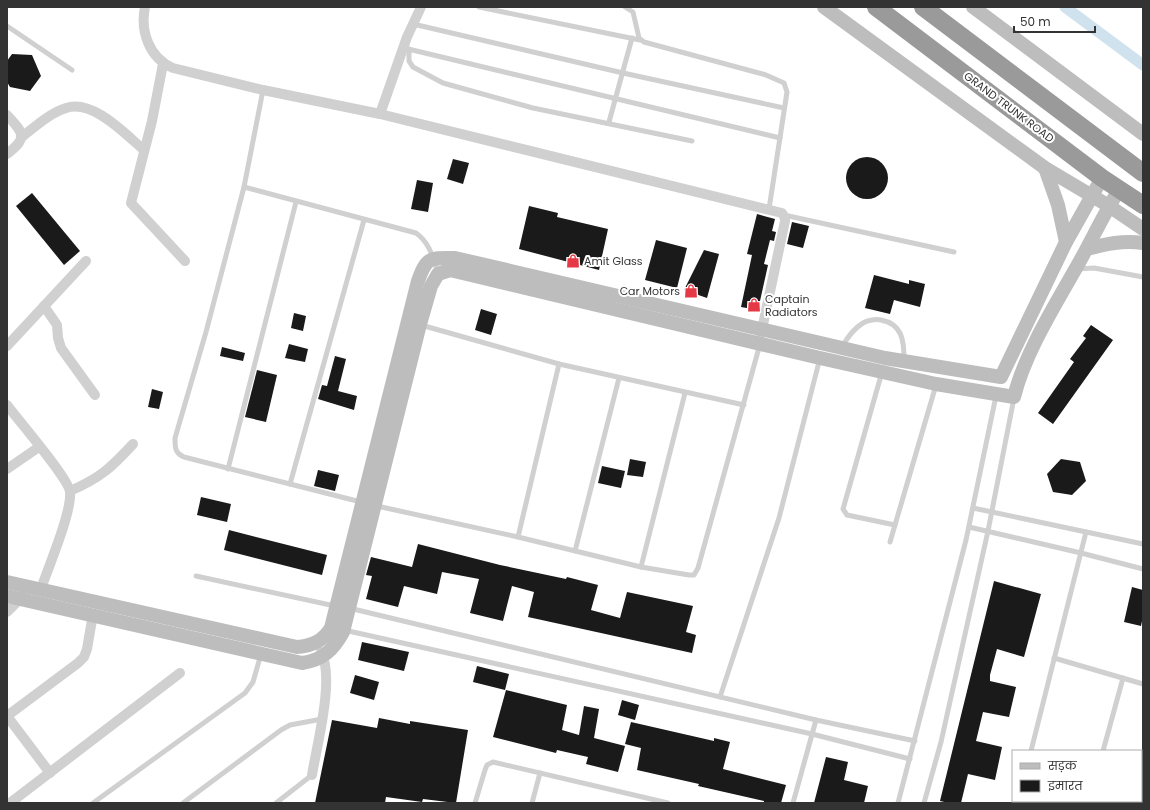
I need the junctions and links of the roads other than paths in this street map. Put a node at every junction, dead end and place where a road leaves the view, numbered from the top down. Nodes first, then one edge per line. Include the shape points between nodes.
1 (145, 7) edge
2 (421, 7) edge
3 (479, 7) edge
4 (625, 7) edge
5 (824, 7) edge
6 (876, 7) edge
7 (923, 7) edge
8 (973, 7) edge
9 (413, 24) junction
10 (7, 26) edge
11 (632, 38) junction
12 (641, 40) junction
13 (406, 48) junction
14 (163, 64) junction
15 (72, 70) dead end
16 (623, 73) junction
17 (263, 90) junction
18 (615, 99) junction
19 (784, 108) junction
20 (7, 114) edge
21 (380, 114) junction
22 (609, 122) junction
23 (1143, 134) edge
24 (23, 136) junction
25 (780, 138) junction
26 (692, 141) dead end
27 (144, 150) junction
28 (7, 154) edge
29 (1045, 168) junction
30 (1143, 173) edge
31 (1102, 178) junction
32 (244, 187) junction
33 (1119, 190) junction
34 (1091, 195) junction
35 (296, 202) junction
36 (1143, 205) edge
37 (1109, 206) junction
38 (769, 209) junction
39 (784, 215) junction
40 (364, 220) junction
41 (1143, 229) edge
42 (1066, 242) junction
43 (1143, 243) edge
44 (1087, 249) junction
45 (954, 252) dead end
46 (434, 258) junction
47 (86, 261) dead end
48 (185, 261) dead end
49 (1076, 269) junction
50 (438, 274) junction
51 (1143, 277) edge
52 (44, 306) junction
53 (420, 324) junction
54 (760, 329) junction
55 (761, 343) junction
56 (823, 343) junction
57 (7, 346) edge
58 (841, 348) junction
59 (820, 358) junction
60 (904, 361) junction
61 (560, 364) junction
62 (883, 364) junction
63 (1001, 377) junction
64 (619, 378) junction
65 (1018, 380) junction
66 (936, 384) junction
67 (685, 393) junction
68 (997, 393) junction
69 (95, 396) dead end
70 (1014, 397) junction
71 (7, 405) edge
72 (744, 405) junction
73 (133, 444) dead end
74 (39, 447) junction
75 (7, 469) edge
76 (228, 469) junction
77 (290, 484) junction
78 (70, 491) junction
79 (369, 504) junction
80 (973, 508) junction
81 (992, 512) junction
82 (895, 525) junction
83 (969, 527) junction
84 (988, 531) junction
85 (1086, 532) junction
86 (518, 537) junction
87 (890, 542) dead end
88 (1143, 544) edge
89 (575, 550) junction
90 (1081, 552) junction
91 (641, 567) junction
92 (1143, 569) edge
93 (196, 576) dead end
94 (7, 582) edge
95 (41, 589) junction
96 (18, 593) edge
97 (336, 606) junction
98 (350, 608) junction
99 (7, 612) edge
100 (93, 614) junction
101 (338, 629) junction
102 (316, 643) junction
103 (262, 653) junction
104 (323, 657) junction
105 (1054, 658) junction
106 (180, 673) dead end
107 (1123, 678) junction
108 (1143, 684) edge
109 (720, 697) junction
110 (7, 716) edge
111 (322, 719) junction
112 (816, 720) junction
113 (812, 734) junction
114 (915, 741) junction
115 (1031, 750) edge
116 (1104, 750) edge
117 (910, 759) junction
118 (50, 773) junction
119 (540, 773) junction
120 (312, 775) joint
121 (10, 803) edge
122 (93, 803) edge
123 (183, 803) edge
124 (276, 803) edge
125 (475, 803) edge
126 (532, 803) edge
127 (668, 803) edge
128 (793, 803) edge
129 (898, 803) edge
130 (924, 803) edge

1 - 14 street via 145,35
2 - 9 street
3 - 11 lane
4 - 12 lane via 633,12
5 - 29 main road
6 - 31 highway, GRAND TRUNK ROAD
7 - 30 highway
8 - 23 main road
9 - 13 street
9 - 16 lane
10 - 15 lane
11 - 12 lane
11 - 16 lane
12 - 19 lane via 779,79 786,87
13 - 18 lane
13 - 21 street
13 - 22 lane via 408,61 413,67 443,83 533,108
14 - 17 street
14 - 27 street
16 - 18 lane
16 - 19 lane
17 - 21 street
17 - 32 lane
18 - 22 lane
18 - 25 lane
19 - 25 lane
20 - 24 street
21 - 38 street
22 - 26 lane
24 - 27 street via 58,111 81,106 107,119
24 - 28 street
25 - 38 lane
27 - 48 street via 132,203
29 - 34 main road
29 - 42 main road via 1058,205
31 - 33 highway, GRAND TRUNK ROAD
31 - 34 main road
32 - 35 lane
32 - 76 lane via 175,445 178,454 184,457
33 - 36 highway, GRAND TRUNK ROAD
33 - 37 main road
34 - 37 main road
34 - 42 main road
35 - 40 lane
35 - 76 lane
37 - 41 main road
37 - 44 main road
38 - 39 street
39 - 45 lane
39 - 54 street via 785,221
40 - 46 lane via 416,234 426,243
40 - 77 lane
42 - 63 main road
43 - 44 main road via 1117,242
44 - 49 main road
46 - 50 lane
46 - 54 main road via 456,258
46 - 79 main road via 424,264 418,281
47 - 52 street
49 - 51 lane via 1094,268
49 - 65 main road via 1060,295
50 - 53 main road via 431,286
50 - 55 main road via 450,270
52 - 57 street
52 - 69 street via 57,325 61,348
53 - 61 lane
53 - 79 main road
54 - 55 street
54 - 56 main road
55 - 59 main road
55 - 72 lane
56 - 58 main road
56 - 59 lane
58 - 60 lane via 850,334 863,323 876,319 890,322 899,331 904,344
58 - 62 main road
59 - 62 main road
59 - 109 lane via 778,518
60 - 62 main road
60 - 63 main road
61 - 64 lane
61 - 86 lane
62 - 66 main road
62 - 82 lane via 843,509 847,515
63 - 65 main road
63 - 68 main road
64 - 67 lane
64 - 89 lane
65 - 70 main road
66 - 68 main road
66 - 82 lane
67 - 72 lane
67 - 91 lane
68 - 70 main road
68 - 80 lane
70 - 81 lane
71 - 74 street
72 - 91 lane via 696,572 689,576
73 - 78 street via 101,475
74 - 75 street
74 - 78 street
76 - 77 lane
77 - 79 lane
78 - 95 street via 68,512
79 - 86 lane
79 - 97 main road
79 - 98 main road
80 - 81 lane
80 - 83 lane
81 - 84 lane
81 - 85 lane
82 - 87 lane
83 - 84 lane
83 - 114 lane
84 - 90 lane
84 - 130 lane via 941,742
85 - 88 lane
85 - 90 lane
86 - 89 lane
89 - 91 lane
90 - 92 lane
90 - 105 lane
93 - 97 lane
94 - 96 main road
95 - 96 main road
95 - 102 main road via 296,647
96 - 99 street
96 - 100 main road
97 - 98 lane
97 - 101 main road
98 - 101 main road
98 - 109 lane
100 - 103 main road
100 - 110 street via 84,656
101 - 102 main road
101 - 104 main road via 334,648
101 - 113 lane
102 - 104 street
103 - 104 main road via 302,663
103 - 122 lane via 253,682 245,693
104 - 111 street via 326,684
105 - 107 lane
105 - 115 lane
106 - 118 street
107 - 108 lane
107 - 116 lane
109 - 112 lane
110 - 118 street
111 - 120 street
111 - 123 lane via 290,725 281,730
112 - 113 lane
112 - 114 lane
113 - 117 lane
113 - 128 lane
114 - 117 lane
117 - 129 lane
118 - 121 street
119 - 125 lane via 493,762 487,765
119 - 126 lane
119 - 127 lane
120 - 124 lane

